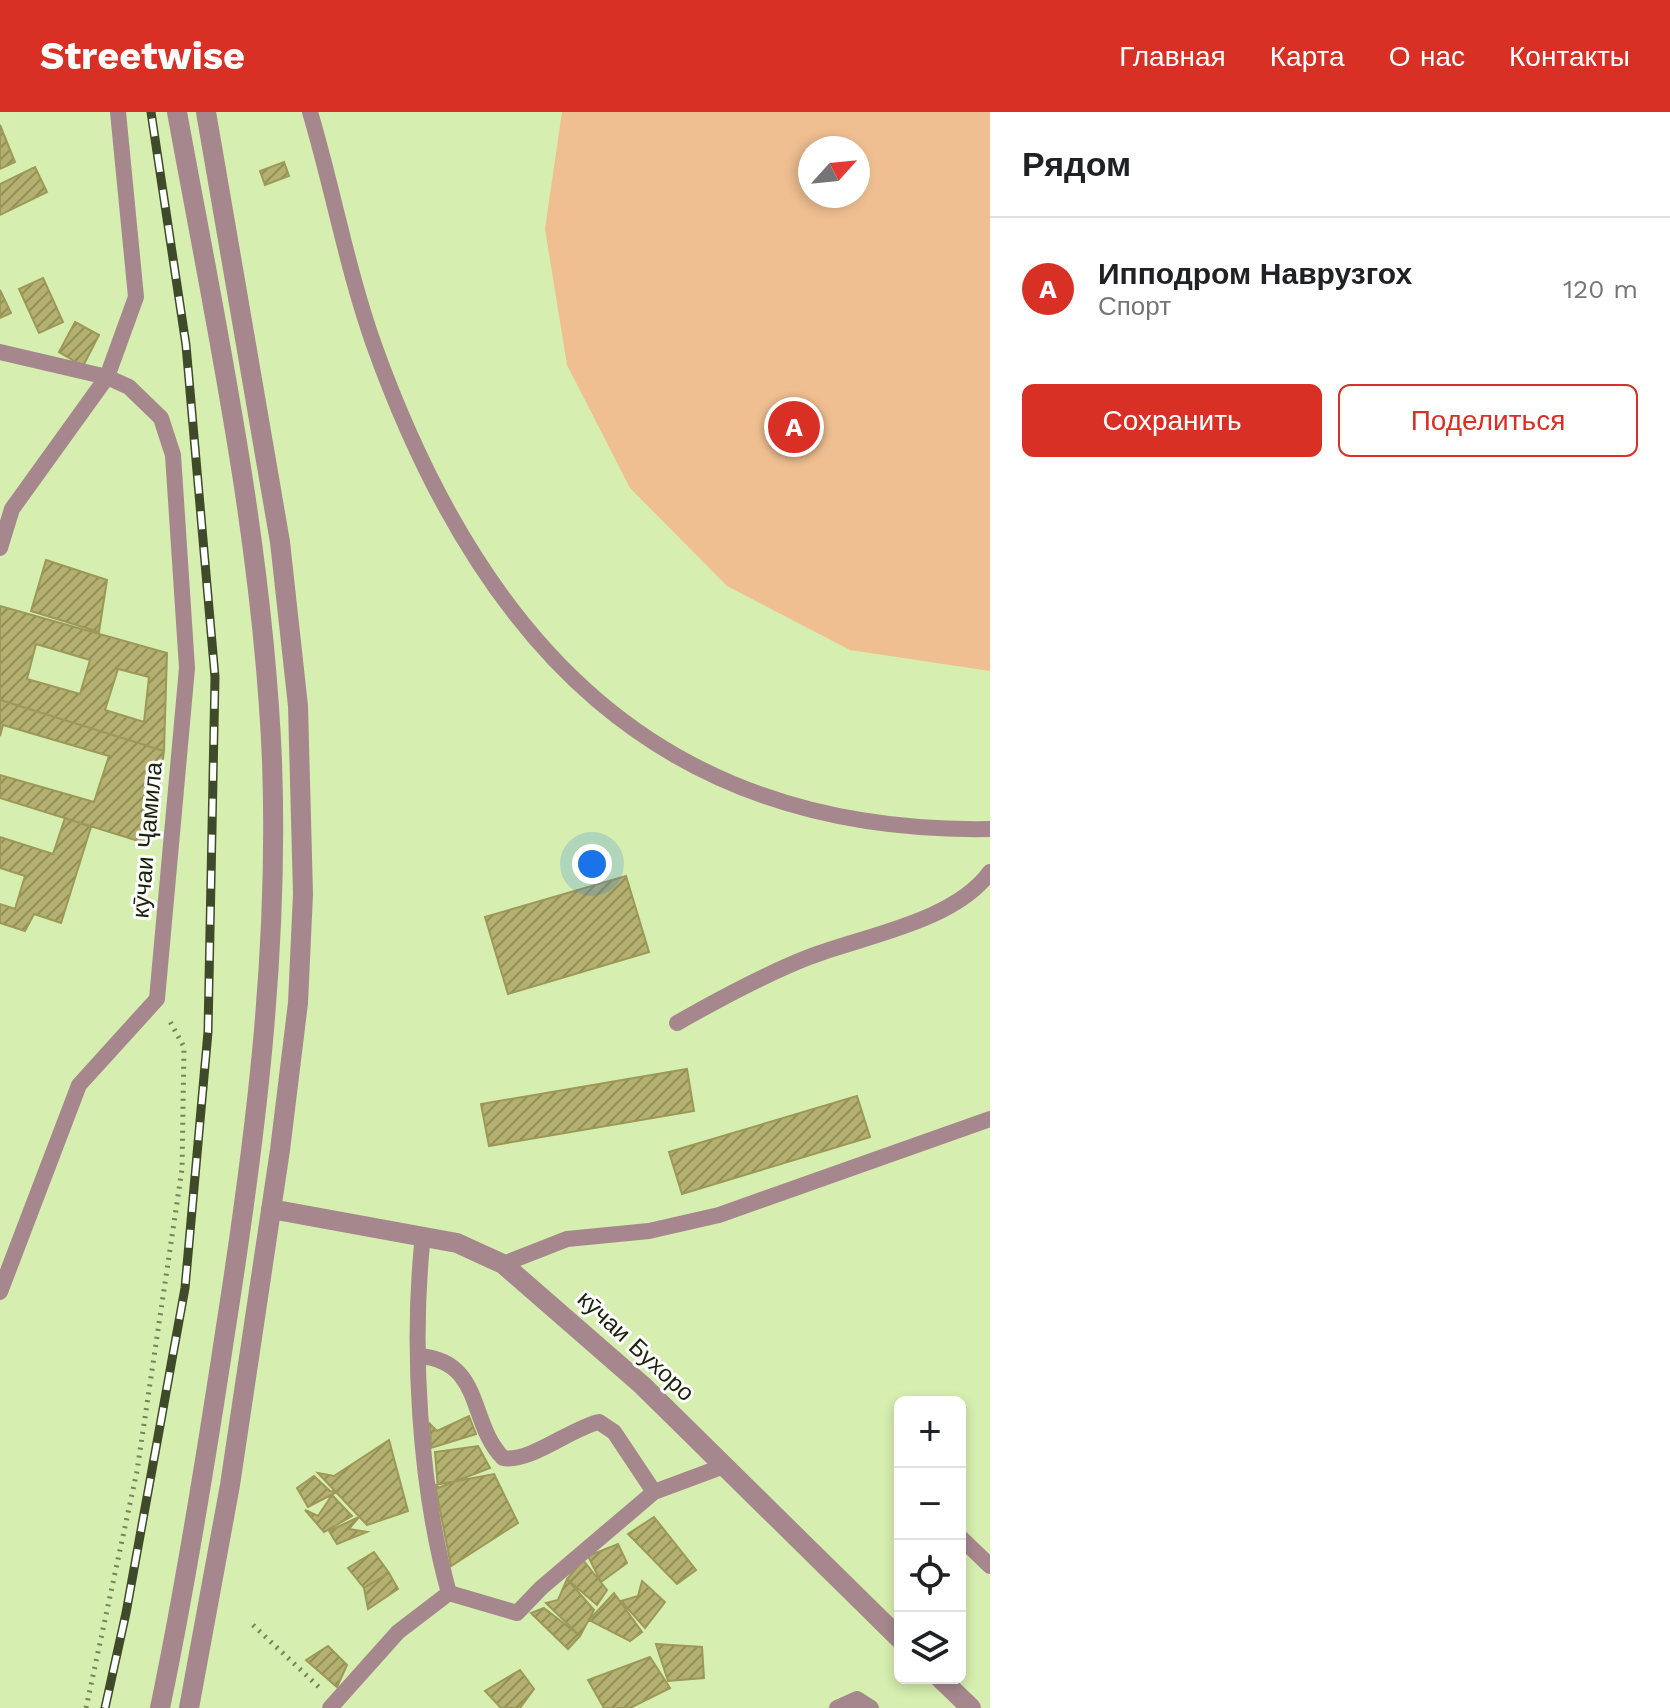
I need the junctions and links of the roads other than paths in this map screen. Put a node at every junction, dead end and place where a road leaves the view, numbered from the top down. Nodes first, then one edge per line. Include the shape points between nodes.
1 (118, 112) edge
2 (177, 112) edge
3 (206, 112) edge
4 (310, 112) edge
5 (0, 352) edge
6 (107, 377) junction
7 (0, 548) edge
8 (990, 829) edge
9 (990, 872) edge
10 (677, 1023) dead end
11 (990, 1119) edge
12 (271, 1209) junction
13 (423, 1235) junction
14 (503, 1264) junction
15 (0, 1292) edge
16 (420, 1356) junction
17 (724, 1466) junction
18 (654, 1492) junction
19 (963, 1540) edge
20 (990, 1566) edge
21 (449, 1593) junction
22 (894, 1633) edge
23 (946, 1684) edge
24 (332, 1705) edge
25 (160, 1708) edge
26 (189, 1708) edge
27 (837, 1708) edge
28 (871, 1708) edge
29 (971, 1708) edge

1 - 6 lane via 136,297
2 - 25 street via 254,559 270,725 274,897 265,1044 240,1235 194,1535
3 - 12 street via 275,502 299,719 300,975
4 - 8 lane via 356,289 395,397 464,537 505,602 548,653 621,720 715,779 848,816 899,825
5 - 6 lane, кӯчаи Ҷамила
6 - 7 lane via 12,509
6 - 15 lane, кӯчаи Ҷамила via 129,387 161,418 173,455 187,668 157,999 79,1085
9 - 10 lane via 955,903 784,967
11 - 14 lane via 719,1215 649,1231 567,1239
12 - 13 street, кӯчаи Бухоро
12 - 26 street via 221,1539
13 - 14 street, кӯчаи Бухоро via 457,1243
13 - 16 lane
14 - 17 street, кӯчаи Бухоро via 581,1329
16 - 18 lane via 439,1358 458,1369 503,1458 528,1454 599,1422 614,1432
16 - 21 lane via 427,1498
17 - 18 lane
17 - 22 street, кӯчаи Бухоро
18 - 21 lane via 517,1613
19 - 20 lane
21 - 24 lane via 398,1632
23 - 29 street
27 - 28 lane via 857,1699

